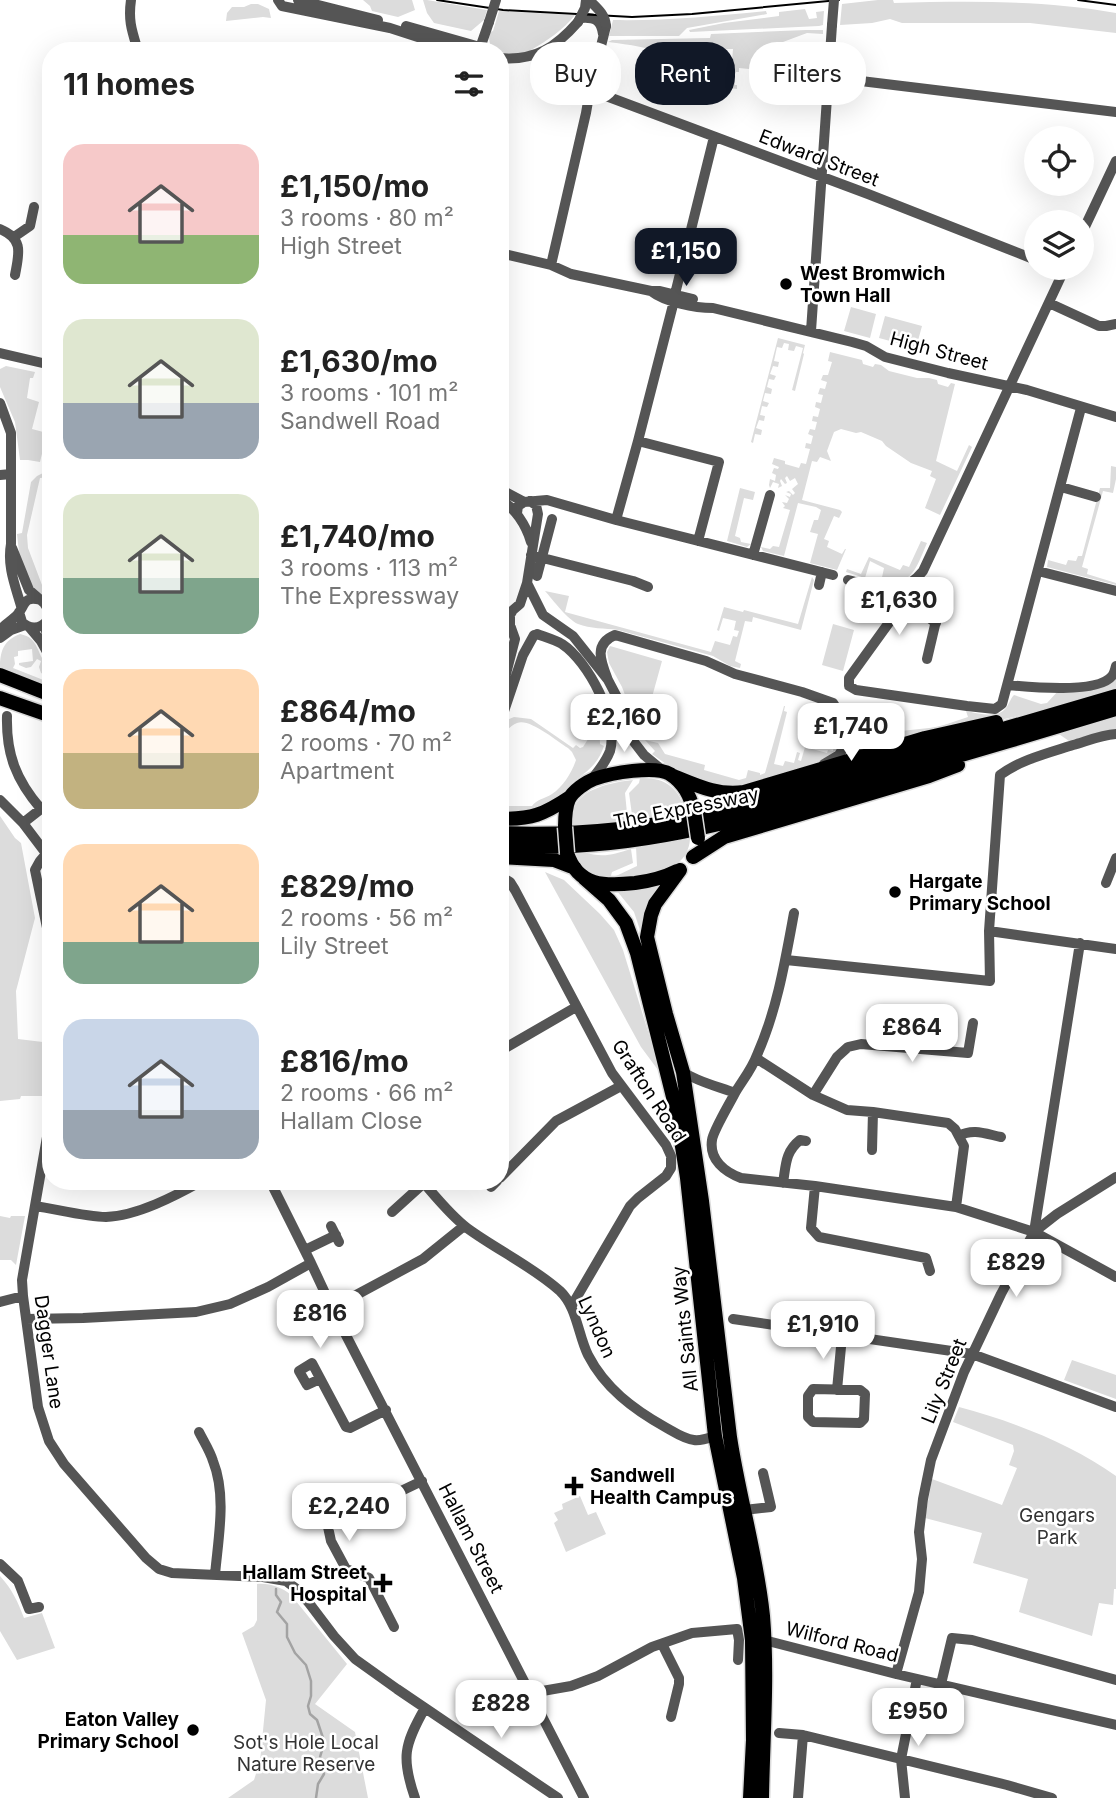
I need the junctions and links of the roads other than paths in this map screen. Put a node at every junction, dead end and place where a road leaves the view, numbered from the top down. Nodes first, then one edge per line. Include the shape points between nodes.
1 (131, 0) edge
2 (278, 0) edge
3 (298, 0) edge
4 (496, 0) edge
5 (587, 0) edge
6 (834, 0) edge
7 (580, 20) junction
8 (603, 28) junction
9 (135, 42) edge
10 (432, 42) edge
11 (461, 42) edge
12 (482, 42) edge
13 (600, 42) edge
14 (831, 42) edge
15 (509, 58) edge
16 (866, 82) edge
17 (621, 102) edge
18 (587, 105) edge
19 (826, 105) edge
20 (1116, 112) edge
21 (714, 137) junction
22 (1116, 161) edge
23 (821, 177) junction
24 (34, 207) dead end
25 (1093, 210) edge
26 (0, 229) edge
27 (13, 237) junction
28 (1024, 255) edge
29 (509, 257) edge
30 (509, 258) edge
31 (551, 265) junction
32 (567, 274) junction
33 (15, 275) dead end
34 (1057, 280) edge
35 (674, 297) junction
36 (1049, 303) junction
37 (1116, 324) edge
38 (811, 331) junction
39 (0, 353) edge
40 (42, 363) edge
41 (1008, 386) junction
42 (0, 403) edge
43 (1081, 408) junction
44 (1116, 417) edge
45 (0, 420) edge
46 (638, 441) junction
47 (10, 455) junction
48 (6, 474) edge
49 (1061, 486) junction
50 (509, 493) edge
51 (770, 495) dead end
52 (1096, 497) dead end
53 (527, 501) junction
54 (559, 505) junction
55 (509, 507) edge
56 (538, 513) junction
57 (518, 515) junction
58 (552, 519) dead end
59 (616, 520) junction
60 (7, 538) edge
61 (698, 541) junction
62 (531, 550) junction
63 (753, 555) junction
64 (542, 557) junction
65 (1038, 571) junction
66 (822, 572) junction
67 (833, 575) dead end
68 (537, 576) dead end
69 (848, 580) dead end
70 (527, 583) junction
71 (819, 585) dead end
72 (648, 587) dead end
73 (901, 588) junction
74 (1116, 591) edge
75 (41, 600) joint
76 (902, 602) junction
77 (520, 604) junction
78 (939, 608) dead end
79 (20, 609) junction
80 (541, 611) junction
81 (936, 623) junction
82 (42, 625) edge
83 (28, 626) junction
84 (0, 630) edge
85 (513, 630) junction
86 (535, 635) junction
87 (0, 638) edge
88 (42, 643) edge
89 (927, 659) dead end
90 (509, 664) edge
91 (1116, 666) edge
92 (0, 675) edge
93 (608, 680) junction
94 (1007, 685) junction
95 (42, 691) edge
96 (509, 696) edge
97 (1116, 696) edge
98 (0, 698) edge
99 (1116, 709) edge
100 (42, 713) edge
101 (7, 716) dead end
102 (1047, 721) junction
103 (1116, 734) edge
104 (845, 737) junction
105 (876, 752) junction
106 (667, 773) junction
107 (809, 773) junction
108 (592, 779) junction
109 (570, 797) junction
110 (0, 800) edge
111 (41, 809) joint
112 (509, 819) edge
113 (23, 823) junction
114 (509, 833) edge
115 (509, 846) edge
116 (42, 849) edge
117 (693, 857) junction
118 (509, 858) edge
119 (1116, 858) edge
120 (42, 859) edge
121 (680, 870) junction
122 (579, 873) junction
123 (1107, 883) dead end
124 (509, 886) edge
125 (42, 904) edge
126 (794, 913) dead end
127 (989, 932) junction
128 (1080, 943) junction
129 (1116, 949) edge
130 (786, 960) junction
131 (576, 1007) junction
132 (973, 1023) dead end
133 (509, 1046) edge
134 (756, 1058) junction
135 (683, 1072) junction
136 (705, 1082) junction
137 (621, 1086) junction
138 (735, 1093) junction
139 (686, 1095) junction
140 (813, 1095) junction
141 (873, 1112) junction
142 (959, 1136) junction
143 (1001, 1137) dead end
144 (806, 1141) dead end
145 (872, 1150) dead end
146 (509, 1169) edge
147 (42, 1170) edge
148 (1116, 1177) edge
149 (783, 1183) junction
150 (815, 1186) junction
151 (183, 1190) edge
152 (275, 1190) edge
153 (415, 1190) edge
154 (430, 1190) edge
155 (35, 1206) junction
156 (956, 1208) junction
157 (392, 1212) dead end
158 (464, 1226) junction
159 (1034, 1231) junction
160 (336, 1234) dead end
161 (305, 1250) junction
162 (311, 1263) junction
163 (930, 1271) dead end
164 (1116, 1277) edge
165 (23, 1296) junction
166 (0, 1302) edge
167 (571, 1307) junction
168 (332, 1308) junction
169 (26, 1319) junction
170 (733, 1319) dead end
171 (842, 1336) junction
172 (972, 1354) junction
173 (320, 1379) dead end
174 (837, 1390) junction
175 (1116, 1407) edge
176 (386, 1410) junction
177 (199, 1432) dead end
178 (723, 1434) junction
179 (763, 1473) dead end
180 (422, 1481) junction
181 (744, 1510) junction
182 (0, 1564) edge
183 (215, 1575) junction
184 (39, 1607) dead end
185 (394, 1627) dead end
186 (758, 1640) junction
187 (662, 1644) junction
188 (738, 1660) dead end
189 (896, 1674) junction
190 (917, 1679) junction
191 (1116, 1680) edge
192 (941, 1684) junction
193 (531, 1692) junction
194 (425, 1708) junction
195 (671, 1717) dead end
196 (1116, 1724) edge
197 (779, 1732) dead end
198 (803, 1735) junction
199 (901, 1759) junction
200 (1007, 1785) junction
201 (415, 1798) edge
202 (558, 1798) edge
203 (584, 1798) edge
204 (751, 1798) edge
205 (762, 1798) edge
206 (798, 1798) edge
207 (905, 1798) edge
208 (1008, 1798) edge
209 (1052, 1798) edge

1 - 9 street via 129,17
2 - 10 street via 282,6
3 - 11 street
4 - 12 street, bridge
5 - 7 street, bridge
5 - 8 street, bridge via 605,18
6 - 14 street, bridge
7 - 8 street via 593,17
7 - 15 street via 564,39 536,54
8 - 13 street
16 - 20 street
17 - 21 street, Edward Street
18 - 31 street
19 - 23 street
21 - 23 street, Edward Street
21 - 35 street
22 - 25 street
23 - 28 street, Edward Street
23 - 38 street
24 - 27 street via 30,226
26 - 27 street
27 - 33 street via 19,253
29 - 31 street, High Street
30 - 32 street
31 - 32 street, High Street
32 - 35 street, High Street via 660,290
34 - 36 street
35 - 38 street, High Street
35 - 46 street
36 - 37 street via 1099,326
36 - 41 street
38 - 41 street, High Street via 866,346 885,357
39 - 40 street
41 - 43 street, High Street
41 - 73 street via 926,564 917,578
42 - 47 street via 11,433
43 - 44 street, High Street
43 - 49 street
45 - 47 street
46 - 59 street
46 - 61 street via 719,463
47 - 48 street
48 - 60 street
49 - 52 street
49 - 65 street
50 - 53 street
51 - 63 street
53 - 54 street
53 - 56 street
53 - 57 street via 518,506
54 - 56 street
54 - 59 street
55 - 57 street
56 - 57 street via 530,522
56 - 62 street
57 - 62 street via 528,531
58 - 64 street
59 - 61 street
60 - 75 street via 29,590
60 - 79 street
61 - 63 street
62 - 64 street
62 - 70 street
63 - 66 street
64 - 68 street
64 - 72 street
65 - 74 street
65 - 94 street
66 - 67 street
66 - 71 street
69 - 73 street via 890,590
70 - 77 street
70 - 80 street
73 - 76 street
75 - 79 street via 28,600
76 - 81 street
76 - 94 street via 849,678 849,686 897,697 998,708
77 - 80 street
77 - 85 street via 510,615
78 - 81 street
79 - 83 street via 20,620
79 - 84 street
80 - 86 street via 542,626
80 - 93 street via 573,636
81 - 89 street
82 - 83 street
83 - 87 street
83 - 88 street
85 - 86 street via 522,636
85 - 90 street via 516,639
86 - 96 street
86 - 108 street via 563,645 573,654 601,697 611,743 604,764
91 - 94 street via 1112,677 1080,687
92 - 95 highway
93 - 104 street via 601,647 615,635 833,704 842,717
93 - 106 street via 628,733 644,755
97 - 102 highway
98 - 100 highway
99 - 102 highway, The Expressway
101 - 111 street via 8,748 16,772
102 - 105 highway via 925,738
102 - 114 highway, The Expressway via 712,814 617,830
102 - 115 highway, The Expressway via 715,826 604,844
102 - 117 highway via 1009,746 929,776 724,837
103 - 127 street via 1035,758 1000,775
104 - 105 street via 863,752
104 - 107 street via 839,755
105 - 107 highway
106 - 107 highway via 711,792 729,794
106 - 108 highway via 635,771
106 - 117 highway, bridge via 687,791 694,811 698,845
108 - 109 highway
109 - 112 highway via 535,816
109 - 122 highway, bridge via 566,853
110 - 113 street
111 - 113 street
113 - 116 street
117 - 121 highway
118 - 122 highway via 554,860
119 - 123 street
120 - 125 street via 35,870
121 - 122 highway via 665,878 614,885 598,885
121 - 135 highway, All Saints Way via 655,904 647,937
122 - 178 highway, All Saints Way via 626,923 637,953 676,1110
124 - 131 street, Grafton Road
126 - 130 street
127 - 128 street
127 - 130 street via 990,981
128 - 129 street
128 - 159 street, Lily Street
130 - 134 street
131 - 133 street
131 - 137 street, Grafton Road
132 - 140 street via 968,1053 861,1044 848,1048
134 - 138 street
134 - 140 street
135 - 136 street
135 - 139 highway, All Saints Way
136 - 138 street
136 - 139 street via 694,1085
137 - 146 street via 556,1121
137 - 167 street, Grafton Road via 666,1145 671,1168 630,1206
138 - 149 street via 712,1140 717,1161 741,1178
139 - 178 highway, All Saints Way via 702,1201
140 - 141 street via 846,1111
141 - 142 street via 948,1123
141 - 145 street
142 - 143 street via 974,1131
142 - 156 street via 964,1146
144 - 149 street via 800,1140 788,1154
147 - 155 street, Dagger Lane
148 - 159 street
149 - 150 street
150 - 156 street
150 - 163 street via 811,1228 819,1237 926,1258
151 - 155 street via 123,1215 104,1217
152 - 161 street, Hallam Street
153 - 157 street
154 - 158 street, Lyndon
155 - 165 street, Dagger Lane
156 - 159 street
158 - 167 street, Lyndon via 542,1277
158 - 168 street via 423,1259
159 - 164 street
159 - 172 street, Lily Street
160 - 161 street
161 - 162 street, Hallam Street
162 - 168 street, Hallam Street
162 - 169 street via 230,1304 196,1312
165 - 166 street
165 - 169 street, Dagger Lane
167 - 178 street, Lyndon via 586,1352 611,1388 683,1437 694,1440
168 - 176 street, Hallam Street
169 - 183 street, Dagger Lane via 38,1407 55,1452 159,1569
170 - 171 street
171 - 172 street
171 - 174 street
172 - 175 street
172 - 189 street, Lily Street via 931,1460 919,1532 919,1592
173 - 176 street via 346,1427
174 - 174 street via 813,1389 808,1395 808,1417 813,1422 860,1423 865,1394
176 - 180 street, Hallam Street
177 - 183 street via 219,1484
178 - 181 highway, All Saints Way
178 - 186 highway, All Saints Way
179 - 181 street via 771,1507
180 - 185 street via 328,1527 341,1562 346,1569 369,1578
180 - 193 street, Hallam Street
181 - 186 highway, All Saints Way via 759,1579
182 - 184 street via 18,1581 29,1609
183 - 194 street via 286,1581 346,1651
186 - 189 street, Wilford Road
186 - 204 highway, All Saints Way
186 - 205 highway, All Saints Way via 765,1703
187 - 188 street via 692,1633 737,1629
187 - 193 street via 571,1686
187 - 195 street via 679,1678
189 - 190 street, Wilford Road
190 - 192 street, Wilford Road
190 - 199 street
191 - 192 street via 952,1638
192 - 196 street, Wilford Road
193 - 203 street, Hallam Street
194 - 201 street via 405,1756
194 - 202 street
197 - 198 street
198 - 199 street
198 - 206 street
199 - 200 street
199 - 207 street
200 - 208 street
200 - 209 street

